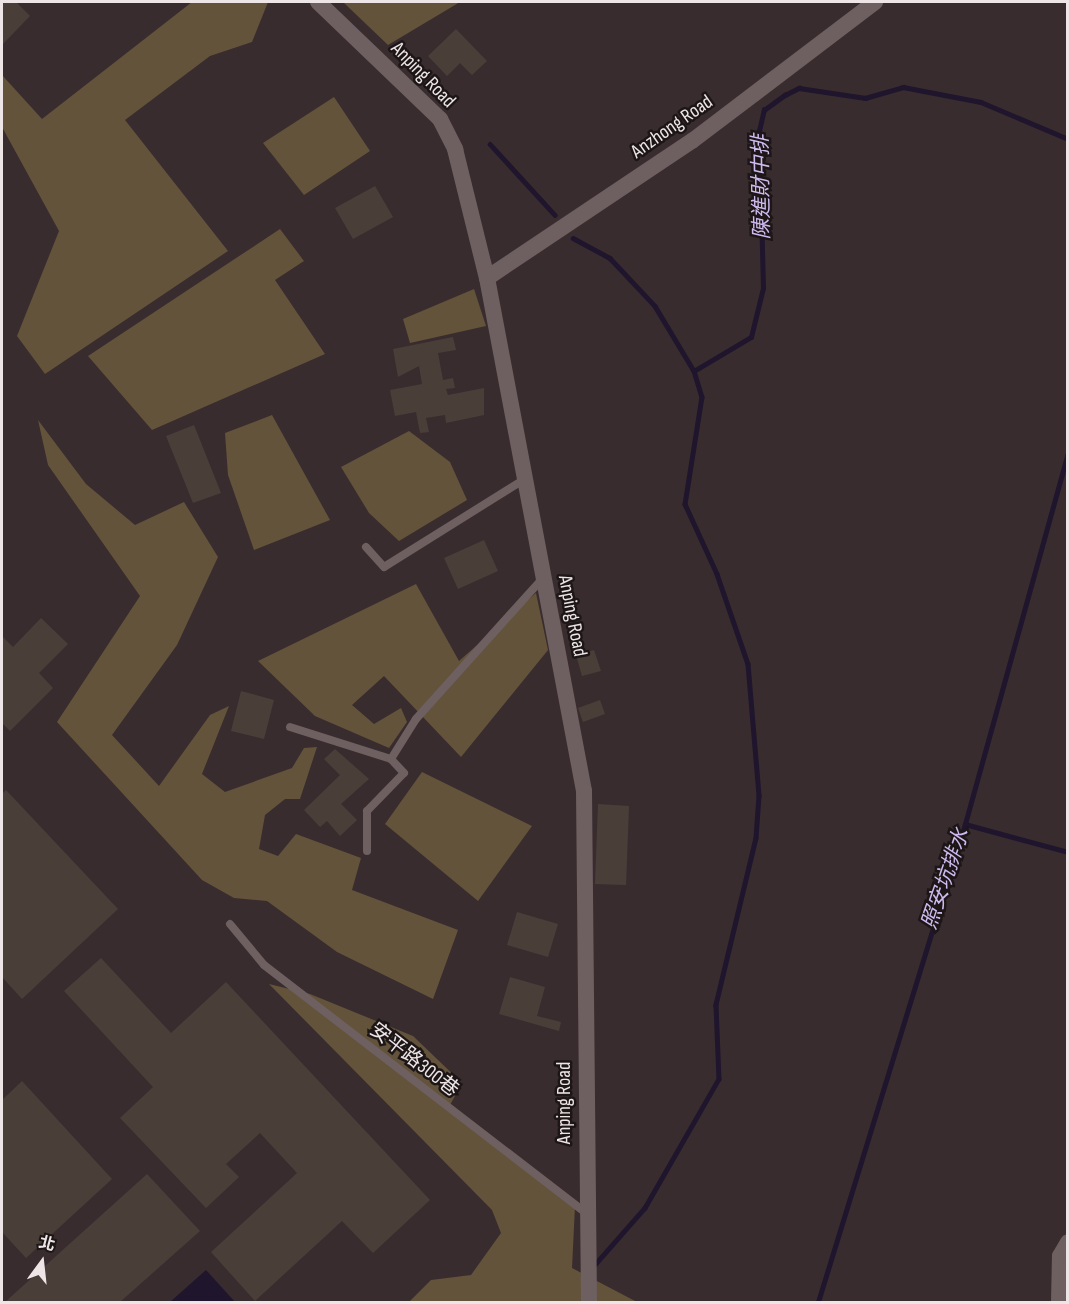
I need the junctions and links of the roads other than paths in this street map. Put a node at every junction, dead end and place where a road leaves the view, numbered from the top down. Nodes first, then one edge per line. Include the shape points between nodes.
1 (318, 2) edge
2 (876, 2) edge
3 (487, 278) junction
4 (525, 479) junction
5 (366, 547) dead end
6 (544, 578) junction
7 (290, 727) dead end
8 (391, 759) junction
9 (367, 851) dead end
10 (230, 924) dead end
11 (586, 1213) junction
12 (1068, 1242) edge
13 (588, 1301) dead end
14 (1059, 1302) edge

1 - 3 street, Anping Road via 440,119 455,149
2 - 3 street, Anzhong Road via 692,141
3 - 4 street, Anping Road
4 - 5 lane via 384,567
4 - 6 street, Anping Road
6 - 8 lane via 416,719
6 - 11 street, Anping Road via 584,791
7 - 8 lane
8 - 9 lane via 404,773 367,811
10 - 11 lane, 安平路300巷 via 264,965
11 - 13 street, Anping Road
12 - 14 street via 1060,1256

